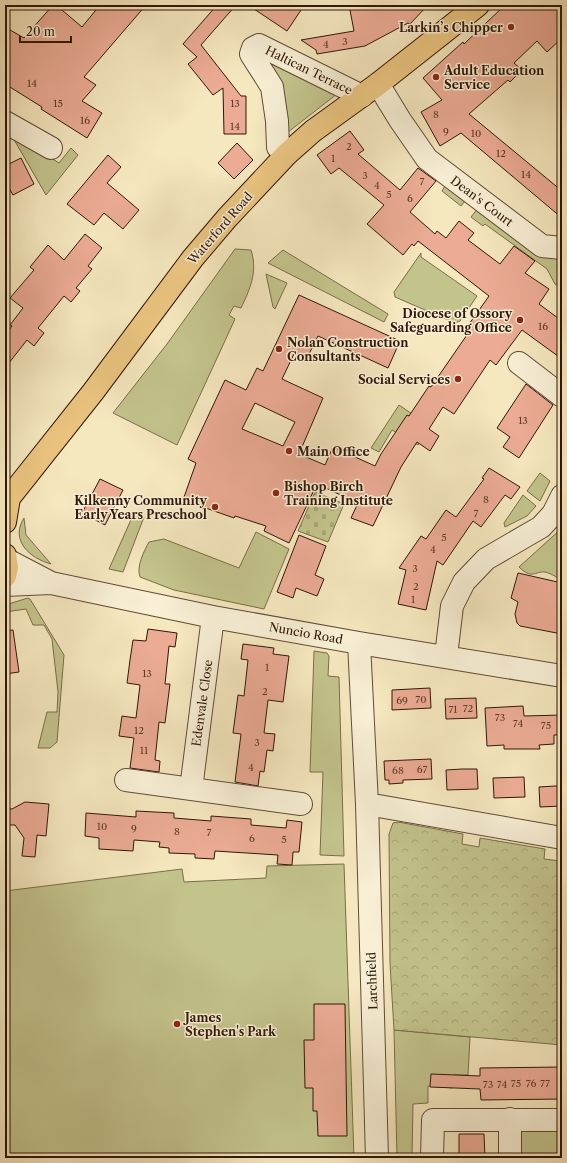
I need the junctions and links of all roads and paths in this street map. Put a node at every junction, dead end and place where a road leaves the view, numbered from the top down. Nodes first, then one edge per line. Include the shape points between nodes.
1 (478, 5) edge
2 (370, 90) junction
3 (5, 122) edge
4 (51, 148) dead end
5 (287, 154) junction
6 (562, 248) edge
7 (520, 363) dead end
8 (562, 396) edge
9 (562, 496) edge
10 (7, 501) edge
11 (5, 522) edge
12 (6, 564) edge
13 (51, 583) junction
14 (5, 586) edge
15 (214, 617) junction
16 (359, 643) junction
17 (446, 656) junction
18 (562, 676) edge
19 (126, 780) dead end
20 (190, 789) junction
21 (301, 804) dead end
22 (367, 804) junction
23 (562, 838) edge
24 (510, 1119) junction
25 (562, 1120) edge
26 (377, 1158) edge
27 (432, 1158) edge
28 (510, 1158) edge

1 - 2 main road, Waterford Road
2 - 5 main road, Waterford Road via 313,131
2 - 5 street, Haltican Terrace via 259,45 253,48 251,54 272,87 278,147
2 - 6 street, Dean's Court via 406,141 427,159 542,246
3 - 4 street
5 - 10 main road, Waterford Road via 193,258 93,392
7 - 8 street
9 - 17 street via 542,528 486,559 464,582 452,606
10 - 11 main road, Waterford Road
12 - 13 street, Nuncio Road
13 - 14 street, Nuncio Road
13 - 15 street, Nuncio Road
15 - 16 street, Nuncio Road
15 - 20 street, Edenvale Close
16 - 17 street, Nuncio Road
16 - 22 street, Larchfield
17 - 18 street, Nuncio Road
19 - 20 street
20 - 21 street
22 - 23 street
22 - 26 street, Larchfield
24 - 25 street
24 - 27 street via 433,1120
24 - 28 street

